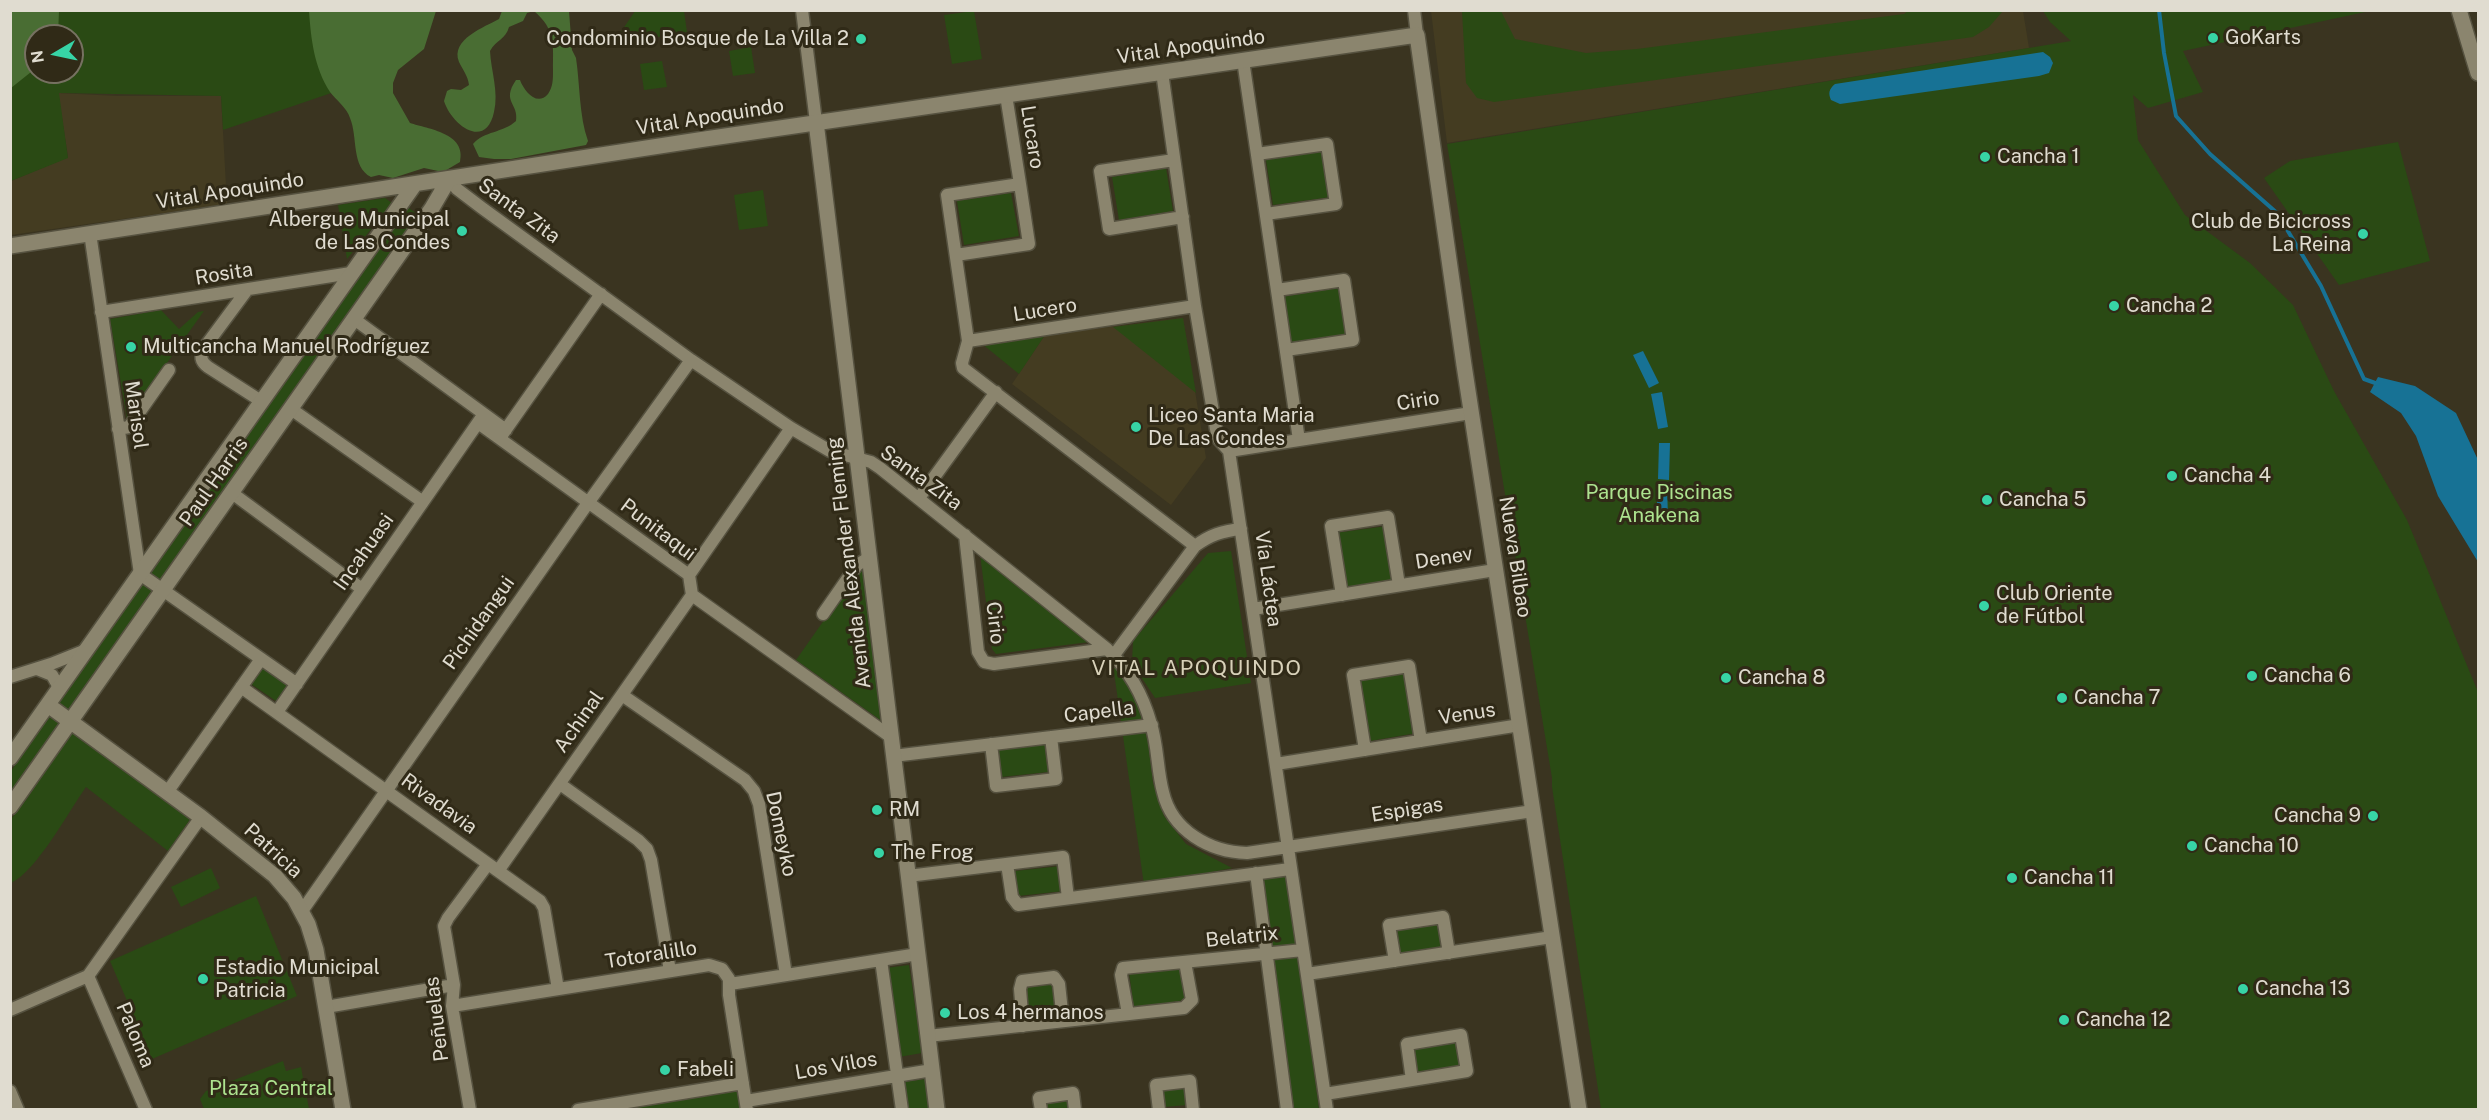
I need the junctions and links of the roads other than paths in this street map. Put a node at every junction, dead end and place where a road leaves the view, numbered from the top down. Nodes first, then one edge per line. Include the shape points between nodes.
1 (802, 10) edge
2 (1414, 10) edge
3 (2459, 10) edge
4 (1418, 35) junction
5 (1243, 60) junction
6 (1162, 72) junction
7 (2478, 73) edge
8 (1006, 95) junction
9 (816, 122) junction
10 (1257, 154) junction
11 (1174, 160) junction
12 (449, 179) junction
13 (415, 184) junction
14 (1020, 184) junction
15 (1266, 214) junction
16 (1183, 217) junction
17 (90, 234) junction
18 (10, 246) edge
19 (956, 255) junction
20 (351, 273) junction
21 (247, 290) junction
22 (1277, 290) junction
23 (601, 294) junction
24 (1195, 306) junction
25 (102, 312) junction
26 (354, 319) junction
27 (969, 341) junction
28 (1286, 350) junction
29 (692, 360) junction
30 (169, 370) dead end
31 (996, 392) junction
32 (261, 401) junction
33 (291, 409) junction
34 (1471, 413) junction
35 (481, 418) junction
36 (791, 428) junction
37 (118, 429) junction
38 (503, 434) junction
39 (1299, 440) junction
40 (1229, 451) junction
41 (857, 459) junction
42 (232, 494) junction
43 (919, 498) junction
44 (423, 502) junction
45 (588, 503) junction
46 (1241, 529) junction
47 (965, 535) junction
48 (1196, 546) junction
49 (870, 557) junction
50 (1495, 570) junction
51 (140, 574) junction
52 (689, 575) junction
53 (1399, 585) junction
54 (362, 589) junction
55 (163, 592) junction
56 (1342, 595) junction
57 (692, 596) junction
58 (1253, 609) junction
59 (823, 614) dead end
60 (88, 649) junction
61 (1110, 652) junction
62 (261, 659) junction
63 (37, 669) junction
64 (10, 677) edge
65 (297, 684) junction
66 (241, 687) junction
67 (60, 689) junction
68 (622, 695) junction
69 (48, 705) junction
70 (277, 712) junction
71 (72, 722) junction
72 (1152, 725) junction
73 (1520, 725) junction
74 (891, 737) junction
75 (1051, 737) junction
76 (1421, 741) junction
77 (991, 744) junction
78 (1365, 750) junction
79 (893, 756) junction
80 (10, 758) edge
81 (1276, 765) junction
82 (560, 784) junction
83 (386, 790) junction
84 (168, 791) junction
85 (10, 807) edge
86 (1533, 811) junction
87 (201, 817) junction
88 (1288, 848) junction
89 (1007, 864) junction
90 (493, 867) junction
91 (1290, 869) junction
92 (1257, 873) junction
93 (908, 876) junction
94 (1068, 898) junction
95 (302, 911) junction
96 (445, 923) joint
97 (1552, 937) junction
98 (1303, 950) junction
99 (1449, 953) junction
100 (918, 954) junction
101 (1267, 954) junction
102 (881, 960) junction
103 (1395, 961) junction
104 (1185, 962) junction
105 (670, 971) junction
106 (1307, 974) junction
107 (786, 975) junction
108 (88, 976) junction
109 (730, 984) junction
110 (454, 986) junction
111 (558, 989) junction
112 (452, 1006) junction
113 (326, 1007) junction
114 (10, 1010) edge
115 (1128, 1014) junction
116 (1063, 1021) junction
117 (1023, 1026) junction
118 (928, 1036) junction
119 (932, 1070) junction
120 (897, 1076) junction
121 (1412, 1080) junction
122 (743, 1083) junction
123 (10, 1091) edge
124 (1324, 1094) junction
125 (747, 1105) edge
126 (18, 1110) edge
127 (146, 1110) edge
128 (343, 1110) edge
129 (470, 1110) edge
130 (578, 1110) edge
131 (902, 1110) edge
132 (937, 1110) edge
133 (1041, 1110) edge
134 (1076, 1110) edge
135 (1159, 1110) edge
136 (1193, 1110) edge
137 (1287, 1110) edge
138 (1327, 1110) edge
139 (1579, 1110) edge

1 - 9 street, Avenida Alexander Fleming
2 - 4 street, Nueva Bilbao
3 - 7 street
4 - 5 street, Vital Apoquindo
4 - 34 street, Nueva Bilbao
5 - 6 street, Vital Apoquindo
5 - 10 street
6 - 8 street, Vital Apoquindo
6 - 11 street, Vía Láctea
8 - 9 street, Vital Apoquindo
8 - 14 street, Lucaro
9 - 12 street, Vital Apoquindo
9 - 41 street, Avenida Alexander Fleming
10 - 15 street
10 - 15 street via 1327,144 1330,164 1335,204
11 - 16 street, Vía Láctea
11 - 16 street via 1100,171 1109,229
12 - 13 street, Vital Apoquindo
12 - 23 street, Santa Zita via 465,195
12 - 26 street, Paul Harris
13 - 17 street, Vital Apoquindo
13 - 20 street, Paul Harris
14 - 19 street, Lucaro via 947,195
14 - 19 street, Lucaro via 1029,244
15 - 22 street
16 - 24 street, Vía Láctea
17 - 18 street, Vital Apoquindo
17 - 25 street, Marisol
19 - 27 street, Lucaro
20 - 21 street, Rosita
20 - 32 street, Paul Harris
21 - 25 street, Rosita
21 - 32 street via 204,348 201,360
22 - 28 street
22 - 28 street via 1344,280 1353,340
23 - 29 street, Santa Zita
23 - 38 street
24 - 27 street, Lucero
24 - 40 street, Vía Láctea via 1216,429 1219,440
25 - 37 street, Marisol
26 - 33 street, Paul Harris
26 - 35 street, Punitaqui
27 - 31 street via 963,368
28 - 39 street
29 - 36 street, Santa Zita
29 - 45 street, Pichidangui
30 - 37 street via 129,427
31 - 43 street
31 - 48 street
32 - 51 street, Paul Harris
33 - 42 street, Paul Harris
33 - 44 street
34 - 39 street, Cirio
34 - 50 street, Nueva Bilbao
35 - 38 street, Punitaqui
35 - 44 street, Incahuasi
36 - 41 street, Santa Zita via 830,451
36 - 52 street
37 - 51 street, Marisol
38 - 45 street, Punitaqui
39 - 40 street, Cirio
40 - 46 street, Vía Láctea
41 - 43 street, Santa Zita via 871,462
41 - 49 street, Avenida Alexander Fleming
42 - 54 street
42 - 55 street, Paul Harris
43 - 47 street, Santa Zita
44 - 54 street, Incahuasi
45 - 52 street, Punitaqui
45 - 83 street, Pichidangui
46 - 48 street via 1209,536
46 - 58 street, Vía Láctea
47 - 61 street, Santa Zita
47 - 61 street, Cirio via 978,652 984,662
48 - 61 street
49 - 59 street via 857,565
49 - 74 street, Avenida Alexander Fleming
50 - 53 street, Denev
50 - 73 street, Nueva Bilbao
51 - 55 street
51 - 60 street, Paul Harris
52 - 57 street, Punitaqui
53 - 56 street, Denev
53 - 56 street, Denev via 1388,517 1330,526
54 - 65 street, Incahuasi
55 - 62 street
55 - 71 street, Paul Harris
56 - 58 street, Denev
57 - 68 street, Achinal
57 - 74 street
58 - 81 street, Vía Láctea
60 - 63 street
60 - 67 street, Paul Harris
61 - 72 street, Santa Zita via 1139,693
62 - 65 street
62 - 66 street
63 - 64 street
63 - 67 street via 52,675
65 - 70 street, Incahuasi
66 - 70 street, Rivadavia
66 - 84 street
67 - 69 street, Paul Harris
68 - 82 street, Achinal
68 - 107 street, Domeyko via 745,780 754,791
69 - 71 street, Patricia
69 - 80 street, Paul Harris
70 - 83 street, Rivadavia
71 - 84 street, Patricia
71 - 85 street, Paul Harris
72 - 75 street, Capella
72 - 88 street, Santa Zita via 1163,793 1186,831 1205,844 1226,851 1247,853
73 - 76 street, Venus
73 - 86 street, Nueva Bilbao
74 - 79 street, Avenida Alexander Fleming
75 - 77 street, Capella
75 - 77 street, Capella via 1056,779 996,786
76 - 78 street, Venus
76 - 78 street, Venus via 1409,666 1353,675
77 - 79 street, Capella
78 - 81 street, Venus
79 - 93 street, Avenida Alexander Fleming
81 - 88 street, Vía Láctea
82 - 90 street, Achinal
82 - 105 street via 646,849
83 - 90 street, Rivadavia
83 - 95 street, Pichidangui
84 - 87 street, Patricia
86 - 88 street, Espigas
86 - 97 street, Nueva Bilbao
87 - 95 street, Patricia via 275,876
87 - 108 street
88 - 91 street, Vía Láctea
89 - 93 street
89 - 94 street via 1012,897 1018,905
89 - 94 street via 1063,857
90 - 96 street, Achinal
90 - 111 street, Rivadavia via 543,906
91 - 92 street
91 - 98 street, Vía Láctea
92 - 94 street
92 - 101 street
93 - 100 street, Avenida Alexander Fleming
95 - 113 street, Patricia via 316,950
96 - 110 street, Peñuelas
97 - 99 street
97 - 139 street, Nueva Bilbao
98 - 101 street, Belatrix
98 - 106 street, Vía Láctea
99 - 103 street
99 - 103 street via 1443,917 1389,925
100 - 102 street
100 - 118 street, Avenida Alexander Fleming
101 - 104 street, Belatrix
101 - 137 street
102 - 107 street
102 - 120 street
103 - 106 street
104 - 115 street, Belatrix via 1192,1000 1184,1008
104 - 115 street, Belatrix via 1123,968
105 - 109 street, Totoralillo via 713,965 726,974
105 - 111 street, Totoralillo
106 - 124 street, Vía Láctea
107 - 109 street
108 - 114 street
108 - 127 street, Paloma
109 - 122 street
110 - 112 street, Peñuelas
110 - 113 street
111 - 112 street, Totoralillo
112 - 129 street, Peñuelas
113 - 128 street, Patricia
115 - 116 street, Belatrix
116 - 117 street, Belatrix
116 - 117 street via 1059,984 1054,976 1022,981
117 - 118 street, Belatrix
118 - 119 street, Avenida Alexander Fleming
119 - 120 street, Los Vilos
119 - 132 street, Avenida Alexander Fleming
120 - 125 street, Los Vilos
120 - 131 street
121 - 121 street via 1407,1044 1461,1035 1467,1071
121 - 124 street
122 - 125 street
122 - 130 street
123 - 126 street
124 - 138 street, Vía Láctea
133 - 134 street via 1039,1098 1073,1093
135 - 136 street via 1156,1085 1190,1081

